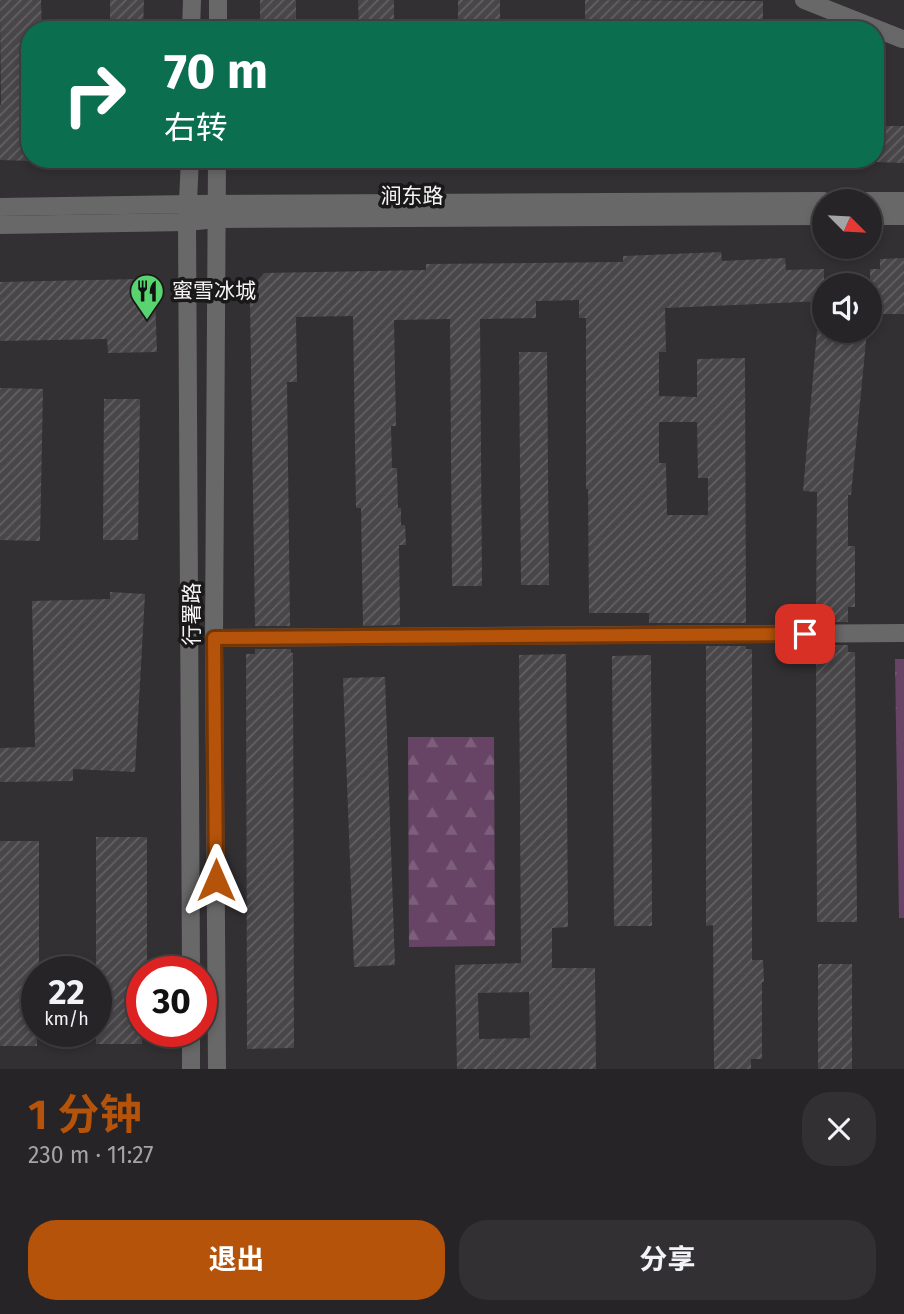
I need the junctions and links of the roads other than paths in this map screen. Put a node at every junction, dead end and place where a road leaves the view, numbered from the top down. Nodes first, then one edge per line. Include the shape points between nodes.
1 (192, 0) edge
2 (218, 0) edge
3 (804, 0) edge
4 (191, 21) edge
5 (218, 21) edge
6 (857, 21) edge
7 (884, 32) edge
8 (904, 39) edge
9 (190, 168) edge
10 (217, 168) edge
11 (812, 201) edge
12 (882, 201) edge
13 (904, 201) edge
14 (189, 204) junction
15 (0, 207) edge
16 (217, 212) junction
17 (812, 216) edge
18 (882, 216) edge
19 (904, 216) edge
20 (187, 222) junction
21 (0, 225) edge
22 (904, 633) edge
23 (214, 638) junction
24 (191, 956) edge
25 (191, 1047) edge
26 (191, 1069) edge
27 (217, 1069) edge

1 - 4 street
2 - 5 street
3 - 6 street
7 - 8 street
9 - 14 street, 行署路
10 - 16 street, 行署路
11 - 16 street, 涧东路
12 - 13 street
14 - 15 street, 涧东路
14 - 16 street, 涧东路
14 - 20 street, 行署路
16 - 17 street, 涧东路
16 - 20 street, 涧东路
16 - 23 street, 行署路
18 - 19 street
20 - 21 street, 涧东路
20 - 24 street, 行署路
22 - 23 street
23 - 27 street, 行署路
25 - 26 street

